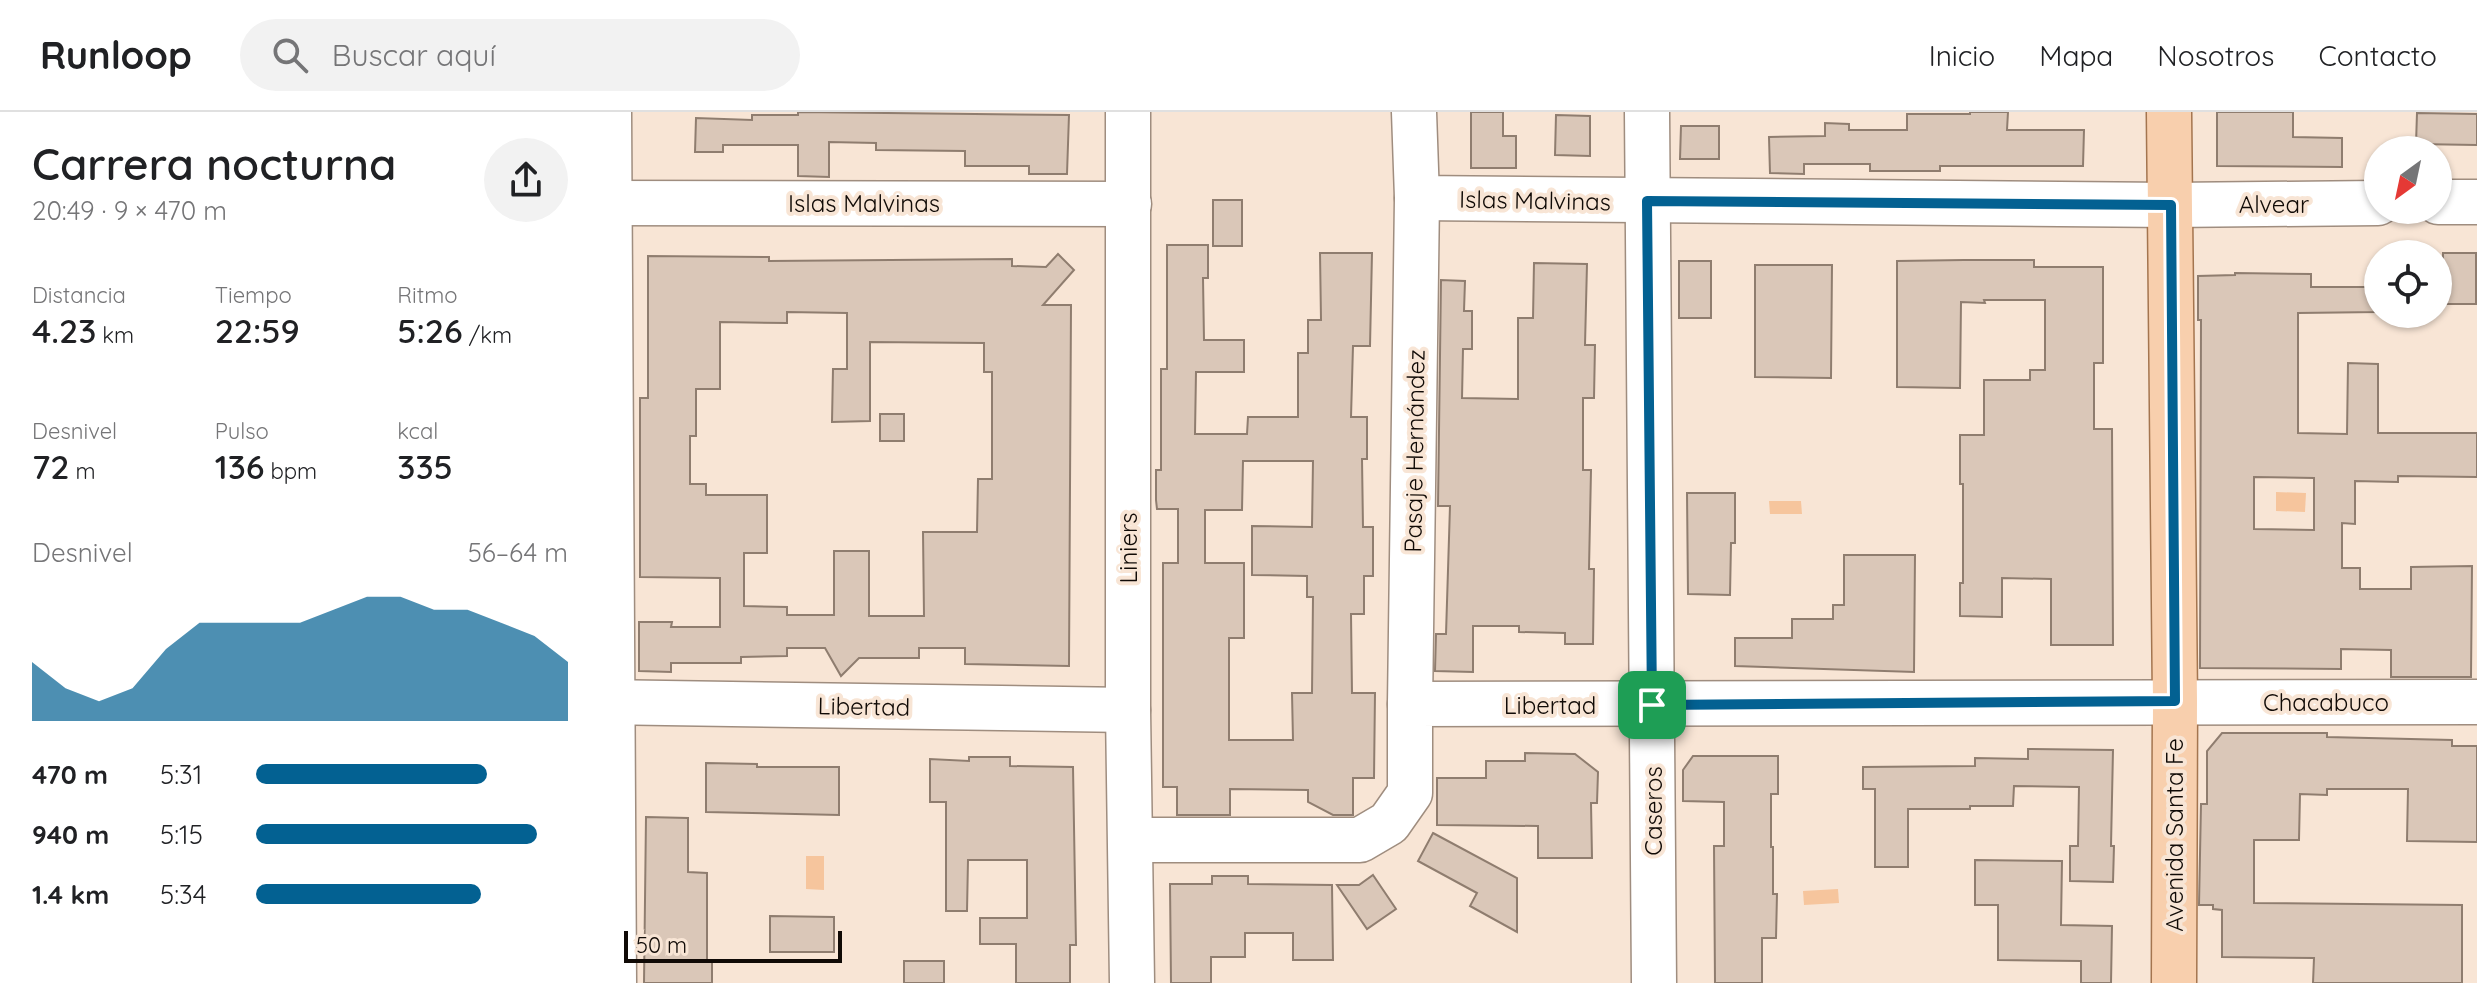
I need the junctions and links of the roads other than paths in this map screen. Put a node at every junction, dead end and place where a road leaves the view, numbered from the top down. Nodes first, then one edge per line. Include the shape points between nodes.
1 (609, 112) edge
2 (1128, 112) edge
3 (1414, 112) edge
4 (1647, 112) edge
5 (2169, 112) edge
6 (1417, 198) junction
7 (1647, 201) junction
8 (2452, 202) edge
9 (2477, 202) edge
10 (605, 203) edge
11 (2364, 203) edge
12 (1129, 204) junction
13 (2171, 205) junction
14 (2175, 701) junction
15 (606, 702) edge
16 (2477, 702) edge
17 (1410, 704) junction
18 (1652, 705) junction
19 (1128, 710) junction
20 (1131, 840) junction
21 (614, 983) edge
22 (1132, 983) edge
23 (1654, 983) edge
24 (2174, 983) edge

1 - 10 street
2 - 12 street, Liniers
3 - 6 street
4 - 7 street, Caseros
5 - 13 main road, Avenida Santa Fe
6 - 7 street, Islas Malvinas
6 - 17 street, Pasaje Hernández
7 - 13 street, Islas Malvinas
7 - 18 street, Caseros
8 - 9 street
10 - 12 street, Islas Malvinas
10 - 15 street
11 - 13 street, Alvear
12 - 19 street, Liniers
13 - 14 main road, Avenida Santa Fe
14 - 16 street, Chacabuco
14 - 18 street, Libertad
14 - 24 main road, Avenida Santa Fe
15 - 19 street, Libertad
15 - 21 street
17 - 18 street, Libertad
17 - 20 street via 1410,793 1389,823 1360,840
18 - 23 street, Caseros
19 - 20 street, Liniers
20 - 22 street, Liniers

